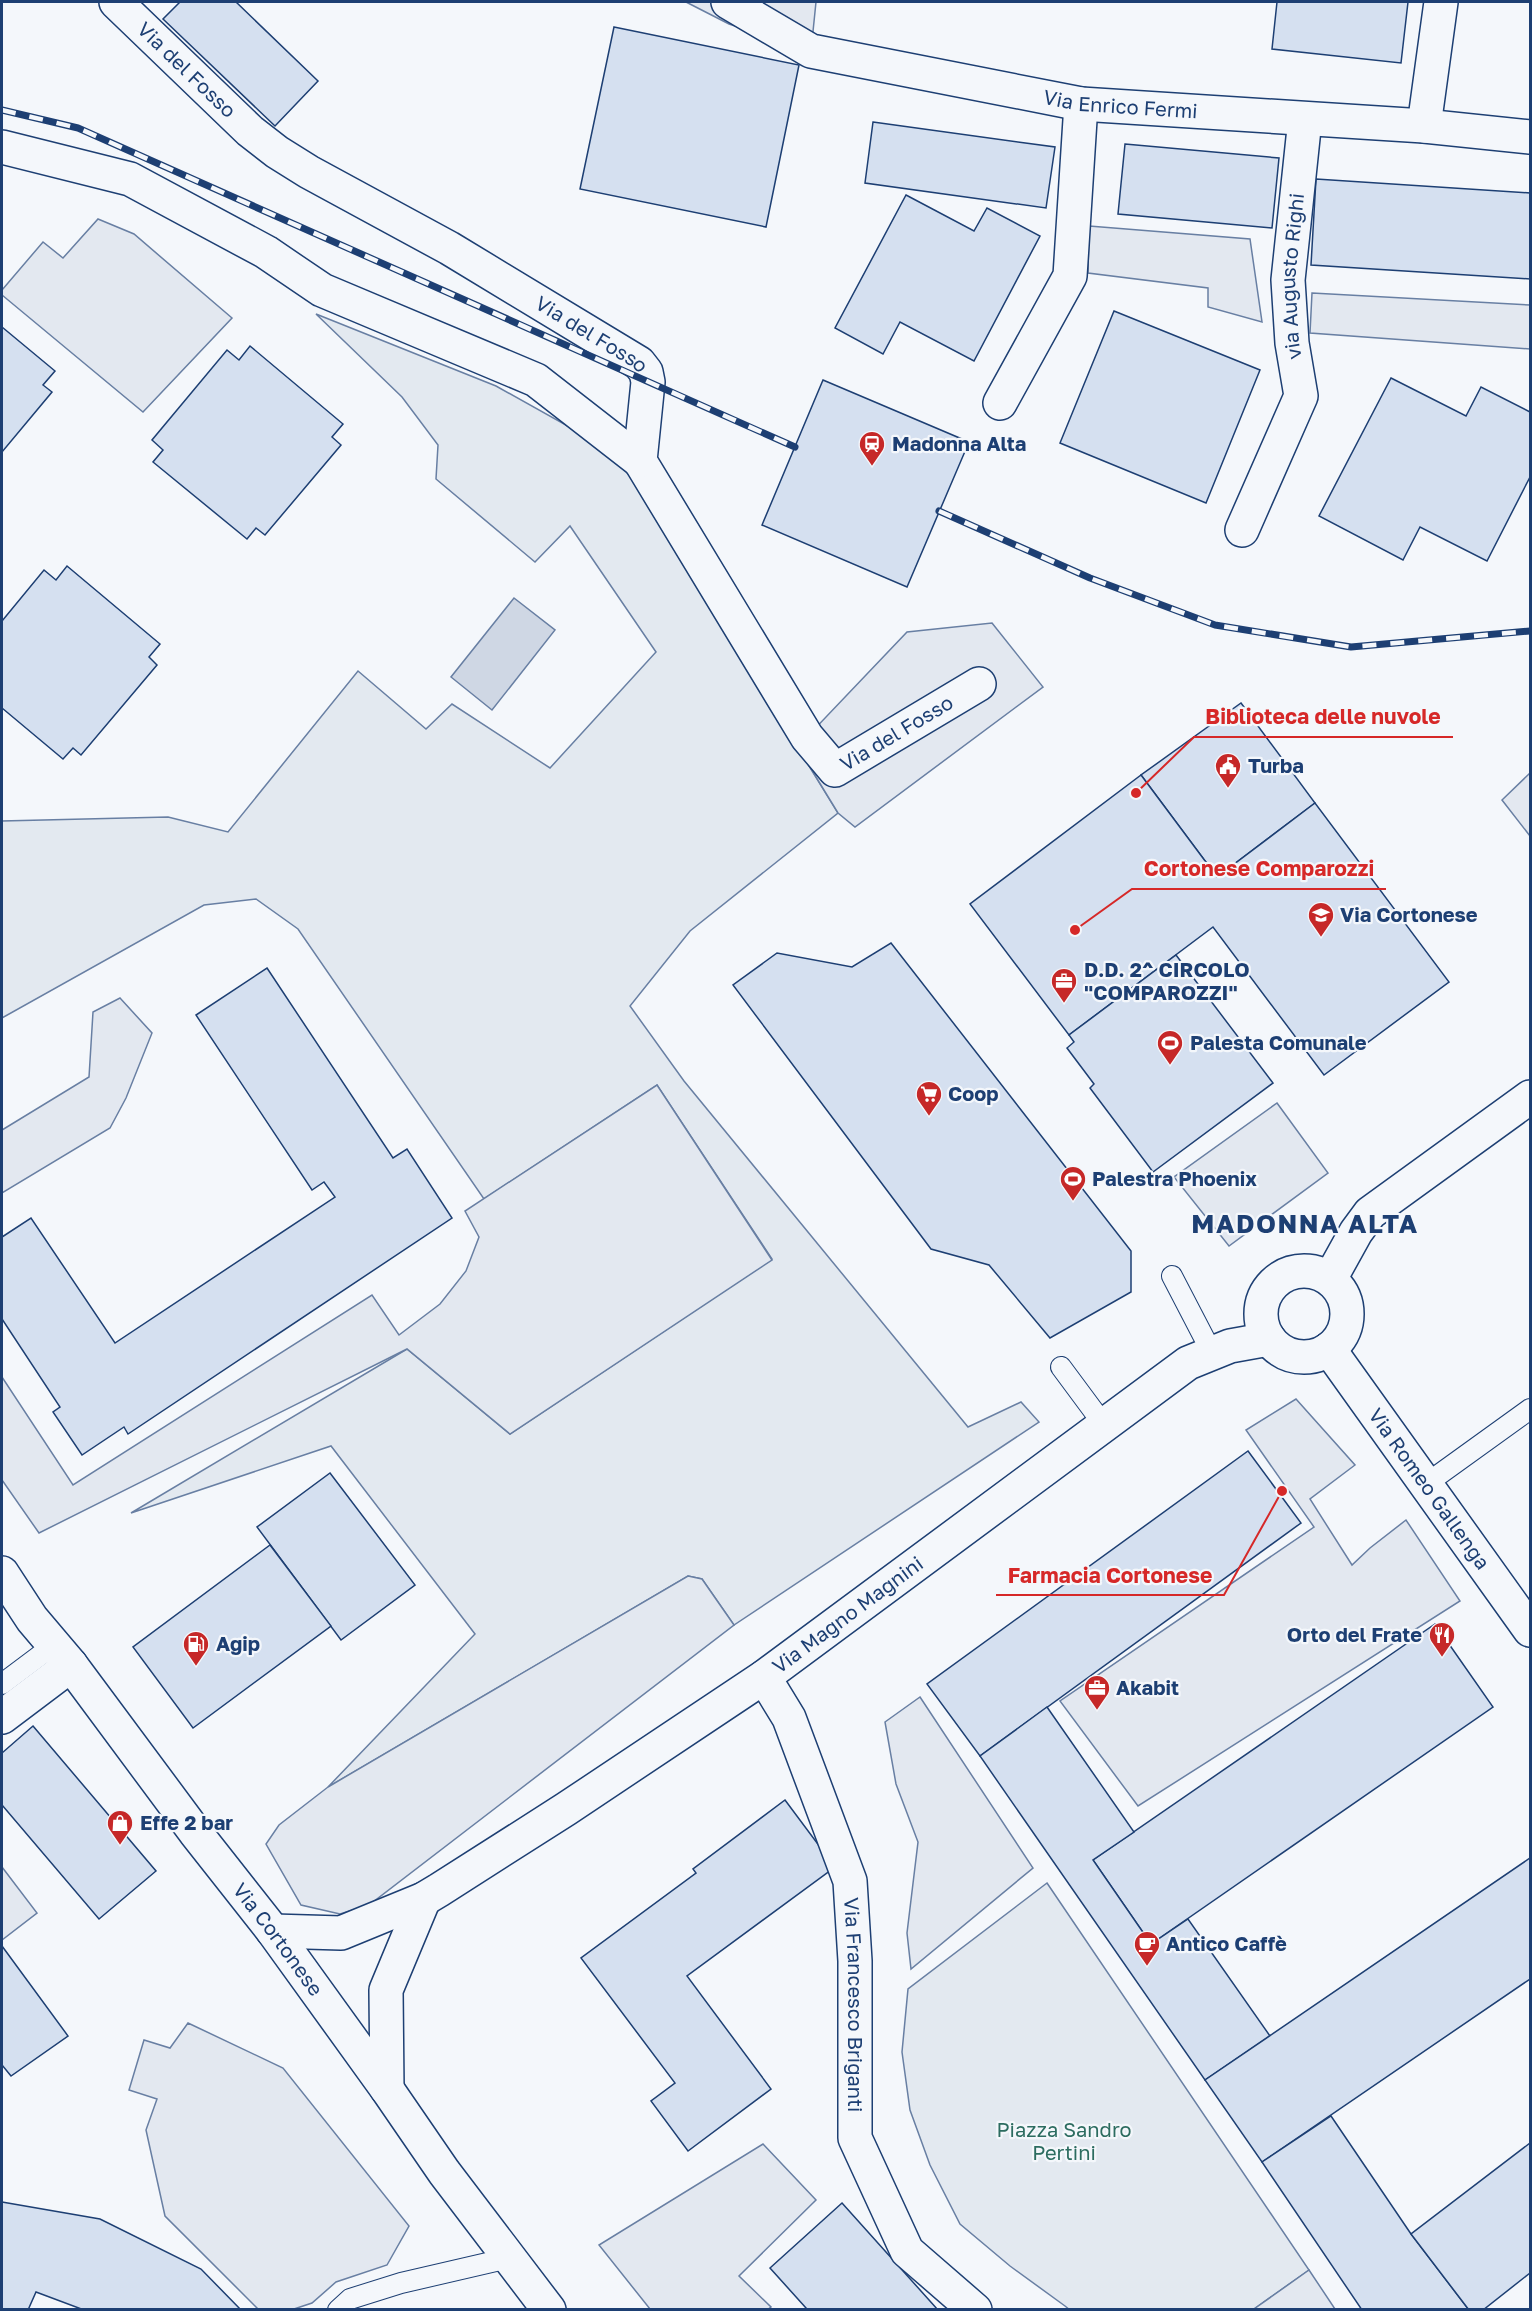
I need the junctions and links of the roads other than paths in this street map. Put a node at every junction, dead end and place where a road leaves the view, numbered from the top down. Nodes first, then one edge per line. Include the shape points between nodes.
1 (116, 2) edge
2 (728, 2) edge
3 (1441, 2) edge
4 (1081, 104) junction
5 (1305, 119) junction
6 (1424, 126) junction
7 (1530, 137) edge
8 (2, 147) edge
9 (1000, 403) dead end
10 (640, 461) junction
11 (1242, 530) dead end
12 (979, 684) dead end
13 (1530, 1097) edge
14 (1172, 1276) dead end
15 (1330, 1279) junction
16 (1269, 1339) junction
17 (1329, 1349) junction
18 (1212, 1353) junction
19 (1061, 1367) dead end
20 (1530, 1408) edge
21 (1104, 1425) junction
22 (1426, 1484) junction
23 (2, 1573) edge
24 (1530, 1630) edge
25 (63, 1655) junction
26 (764, 1677) junction
27 (2, 1684) edge
28 (2, 1717) edge
29 (424, 1899) junction
30 (273, 1931) junction
31 (387, 2089) junction
32 (509, 2258) junction
33 (338, 2310) edge
34 (549, 2310) edge
35 (975, 2310) edge

1 - 10 street, Via del Fosso via 250,131 277,152 449,248 639,363 648,382
2 - 4 street, Via Enrico Fermi via 812,51
3 - 6 street
4 - 5 street, Via Enrico Fermi
4 - 9 street via 1070,276
5 - 6 street, Via Enrico Fermi
5 - 11 street, via Augusto Righi via 1288,280 1292,343 1301,396
6 - 7 street, Via Enrico Fermi
8 - 10 street via 130,179 266,252 322,290 536,380
10 - 12 street, Via del Fosso via 807,737 835,770
13 - 15 street via 1370,1213
14 - 18 lane
15 - 16 street via 1301,1271 1274,1283 1261,1310 1262,1325
15 - 17 street via 1345,1301 1347,1315 1339,1339
16 - 17 street via 1285,1352 1304,1357
16 - 18 street, Via Magno Magnini
17 - 22 street, Via Romeo Gallenga
18 - 21 street, Via Magno Magnini via 1188,1363
19 - 21 lane
20 - 22 lane
21 - 26 street, Via Magno Magnini
22 - 24 street, Via Romeo Gallenga
23 - 25 street, Via Cortonese
25 - 27 lane
25 - 28 street
25 - 30 street, Via Cortonese
26 - 29 street, Via Magno Magnini
26 - 35 street, Via Francesco Briganti via 789,1718 850,1881 855,1961 855,2138 907,2251
29 - 30 street, Via Magno Magnini via 341,1933
29 - 31 street via 386,1990
30 - 31 street, Via Cortonese
31 - 32 street, Via Cortonese
32 - 33 lane via 401,2283 350,2299
32 - 34 street, Via Cortonese

